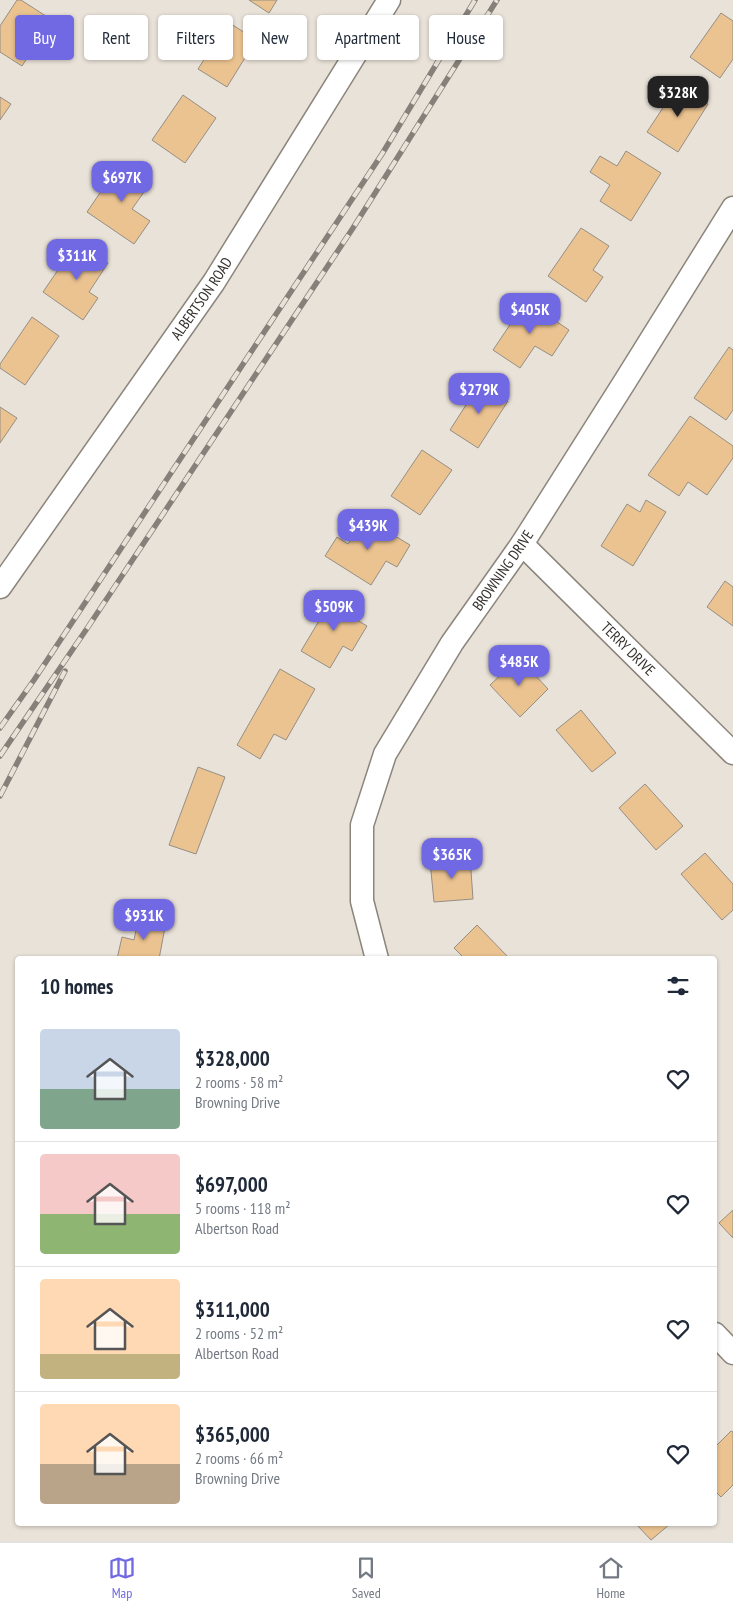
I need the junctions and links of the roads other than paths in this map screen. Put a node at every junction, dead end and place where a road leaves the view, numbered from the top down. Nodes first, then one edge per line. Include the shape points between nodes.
1 (389, 0) edge
2 (733, 208) edge
3 (522, 544) junction
4 (0, 587) edge
5 (733, 753) edge
6 (376, 956) edge
7 (717, 1336) edge
8 (733, 1352) edge

1 - 4 street, ALBERTSON ROAD via 214,282
2 - 3 street, BROWNING DRIVE
3 - 5 street, TERRY DRIVE
3 - 6 street, BROWNING DRIVE via 452,643 385,754 362,825 362,901
7 - 8 street

